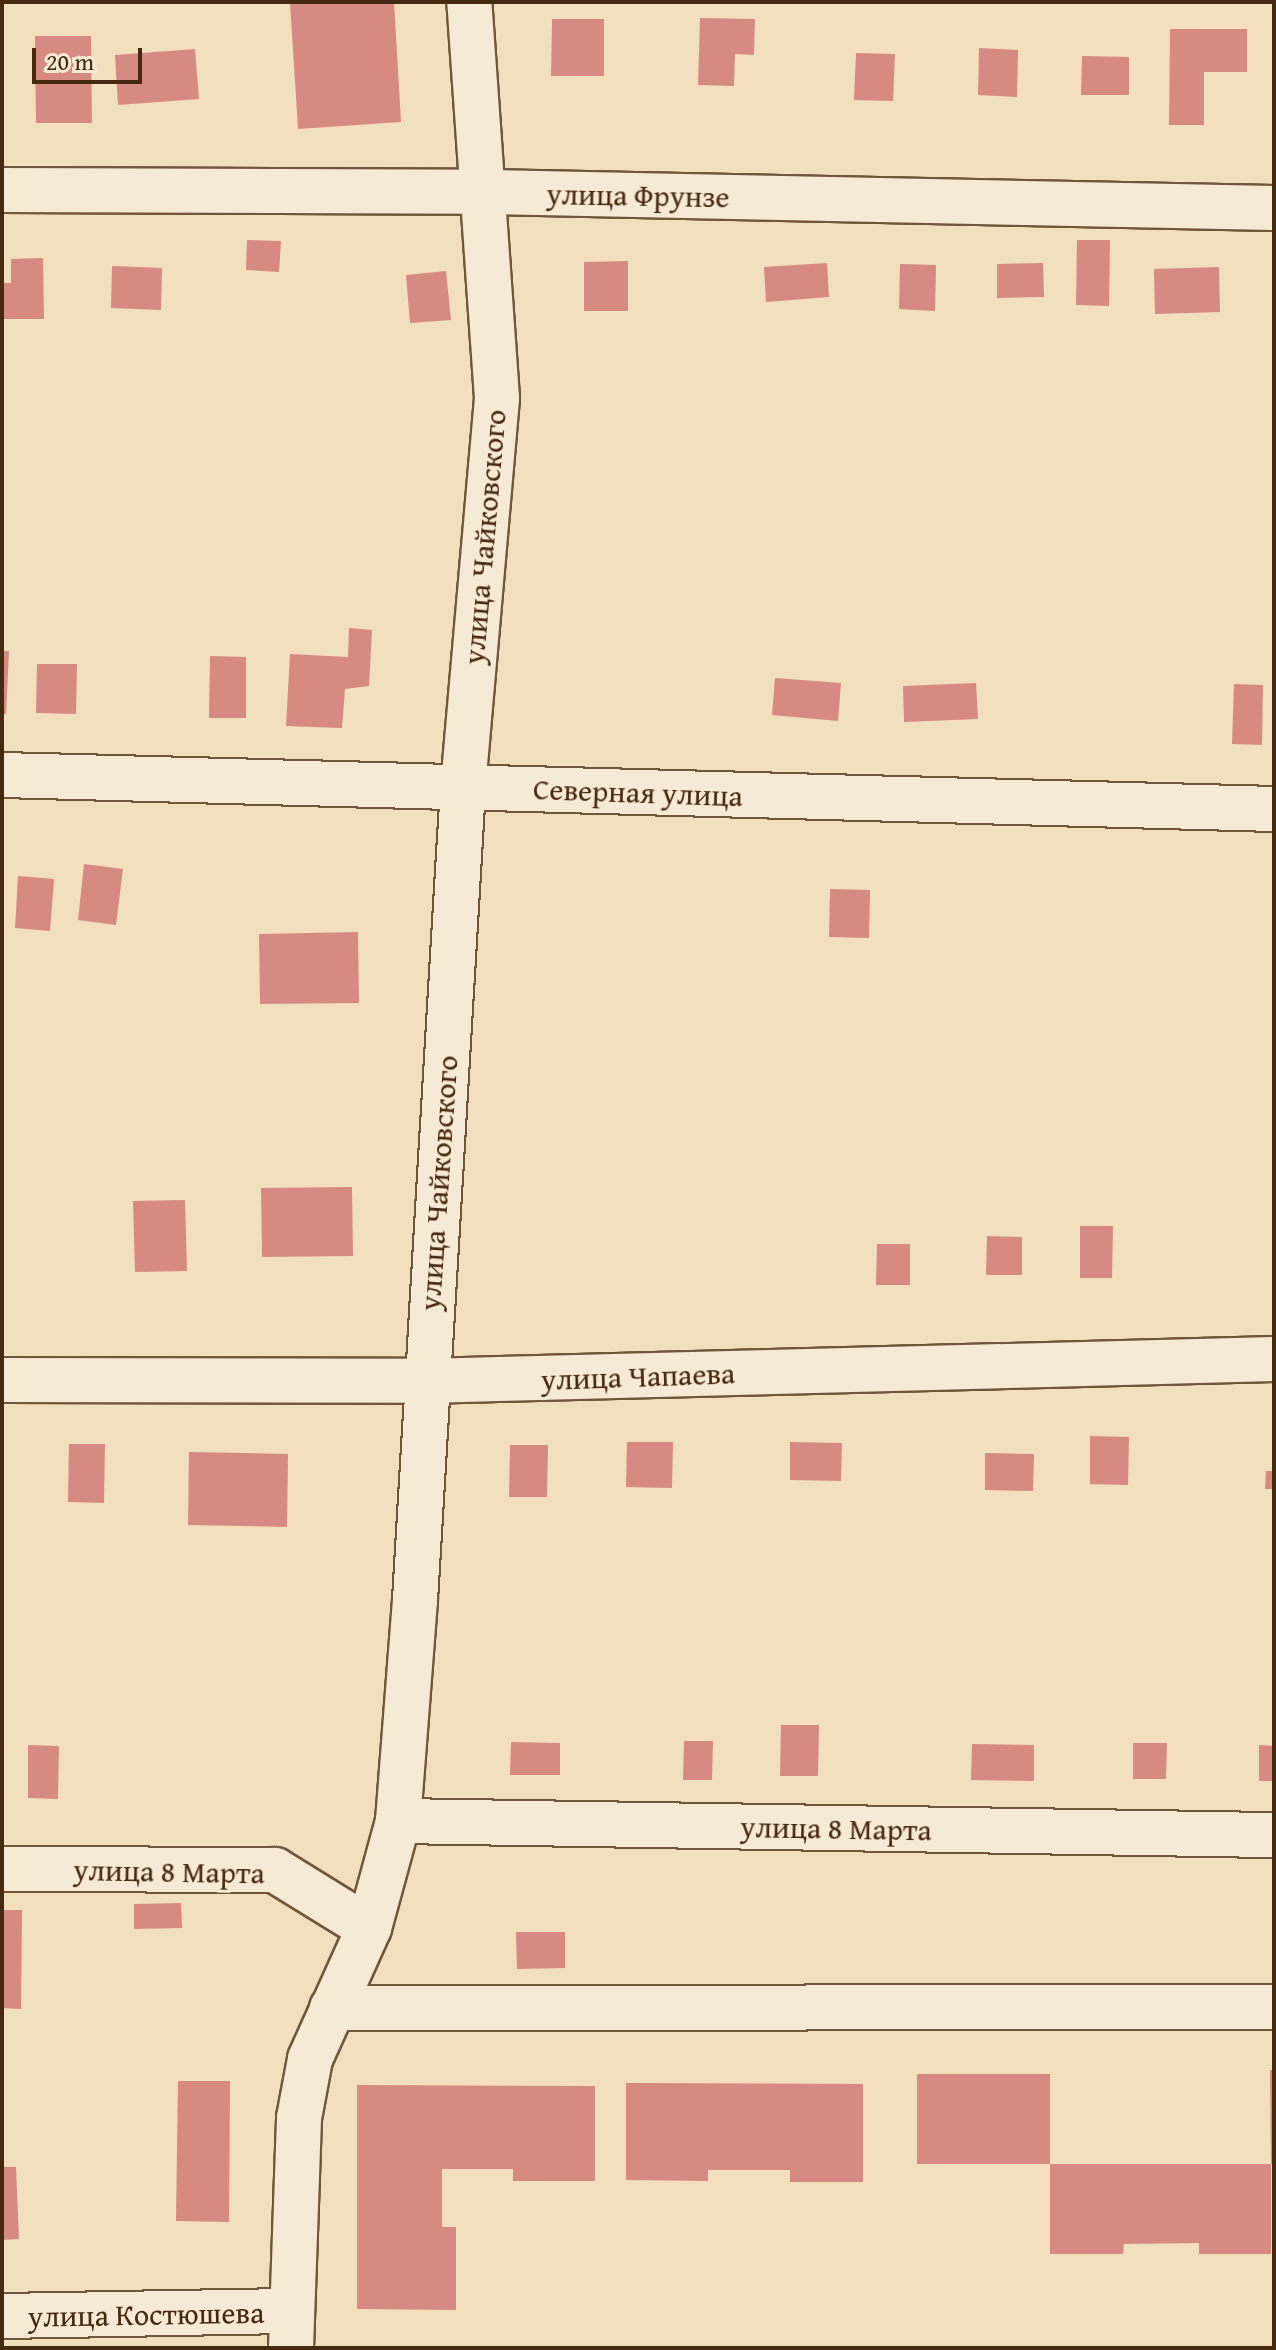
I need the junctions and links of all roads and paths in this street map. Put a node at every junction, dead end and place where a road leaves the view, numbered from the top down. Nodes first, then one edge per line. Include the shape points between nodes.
1 (469, 2) edge
2 (2, 190) edge
3 (485, 192) junction
4 (1274, 208) edge
5 (2, 775) edge
6 (463, 787) junction
7 (1274, 809) edge
8 (1274, 1359) edge
9 (2, 1380) edge
10 (425, 1381) junction
11 (398, 1821) junction
12 (1274, 1835) edge
13 (2, 1869) edge
14 (369, 1928) junction
15 (1274, 2007) edge
16 (332, 2008) junction
17 (2, 2316) edge
18 (290, 2330) edge

1 - 3 street, улица Чайковского
2 - 3 street, улица Фрунзе
3 - 4 street, улица Фрунзе
3 - 6 street, улица Чайковского via 497,398
5 - 6 street, Северная улица
6 - 7 street, Северная улица
6 - 10 street, улица Чайковского
8 - 10 street, улица Чапаева
9 - 10 street, улица Чапаева
10 - 11 street, улица Чайковского
11 - 12 street, улица 8 Марта
11 - 14 street, улица Чайковского
13 - 14 street, улица 8 Марта via 275,1870
14 - 16 street, улица Чайковского
15 - 16 street
16 - 18 street, улица Чайковского via 310,2059 299,2118
17 - 18 street, улица Костюшева

